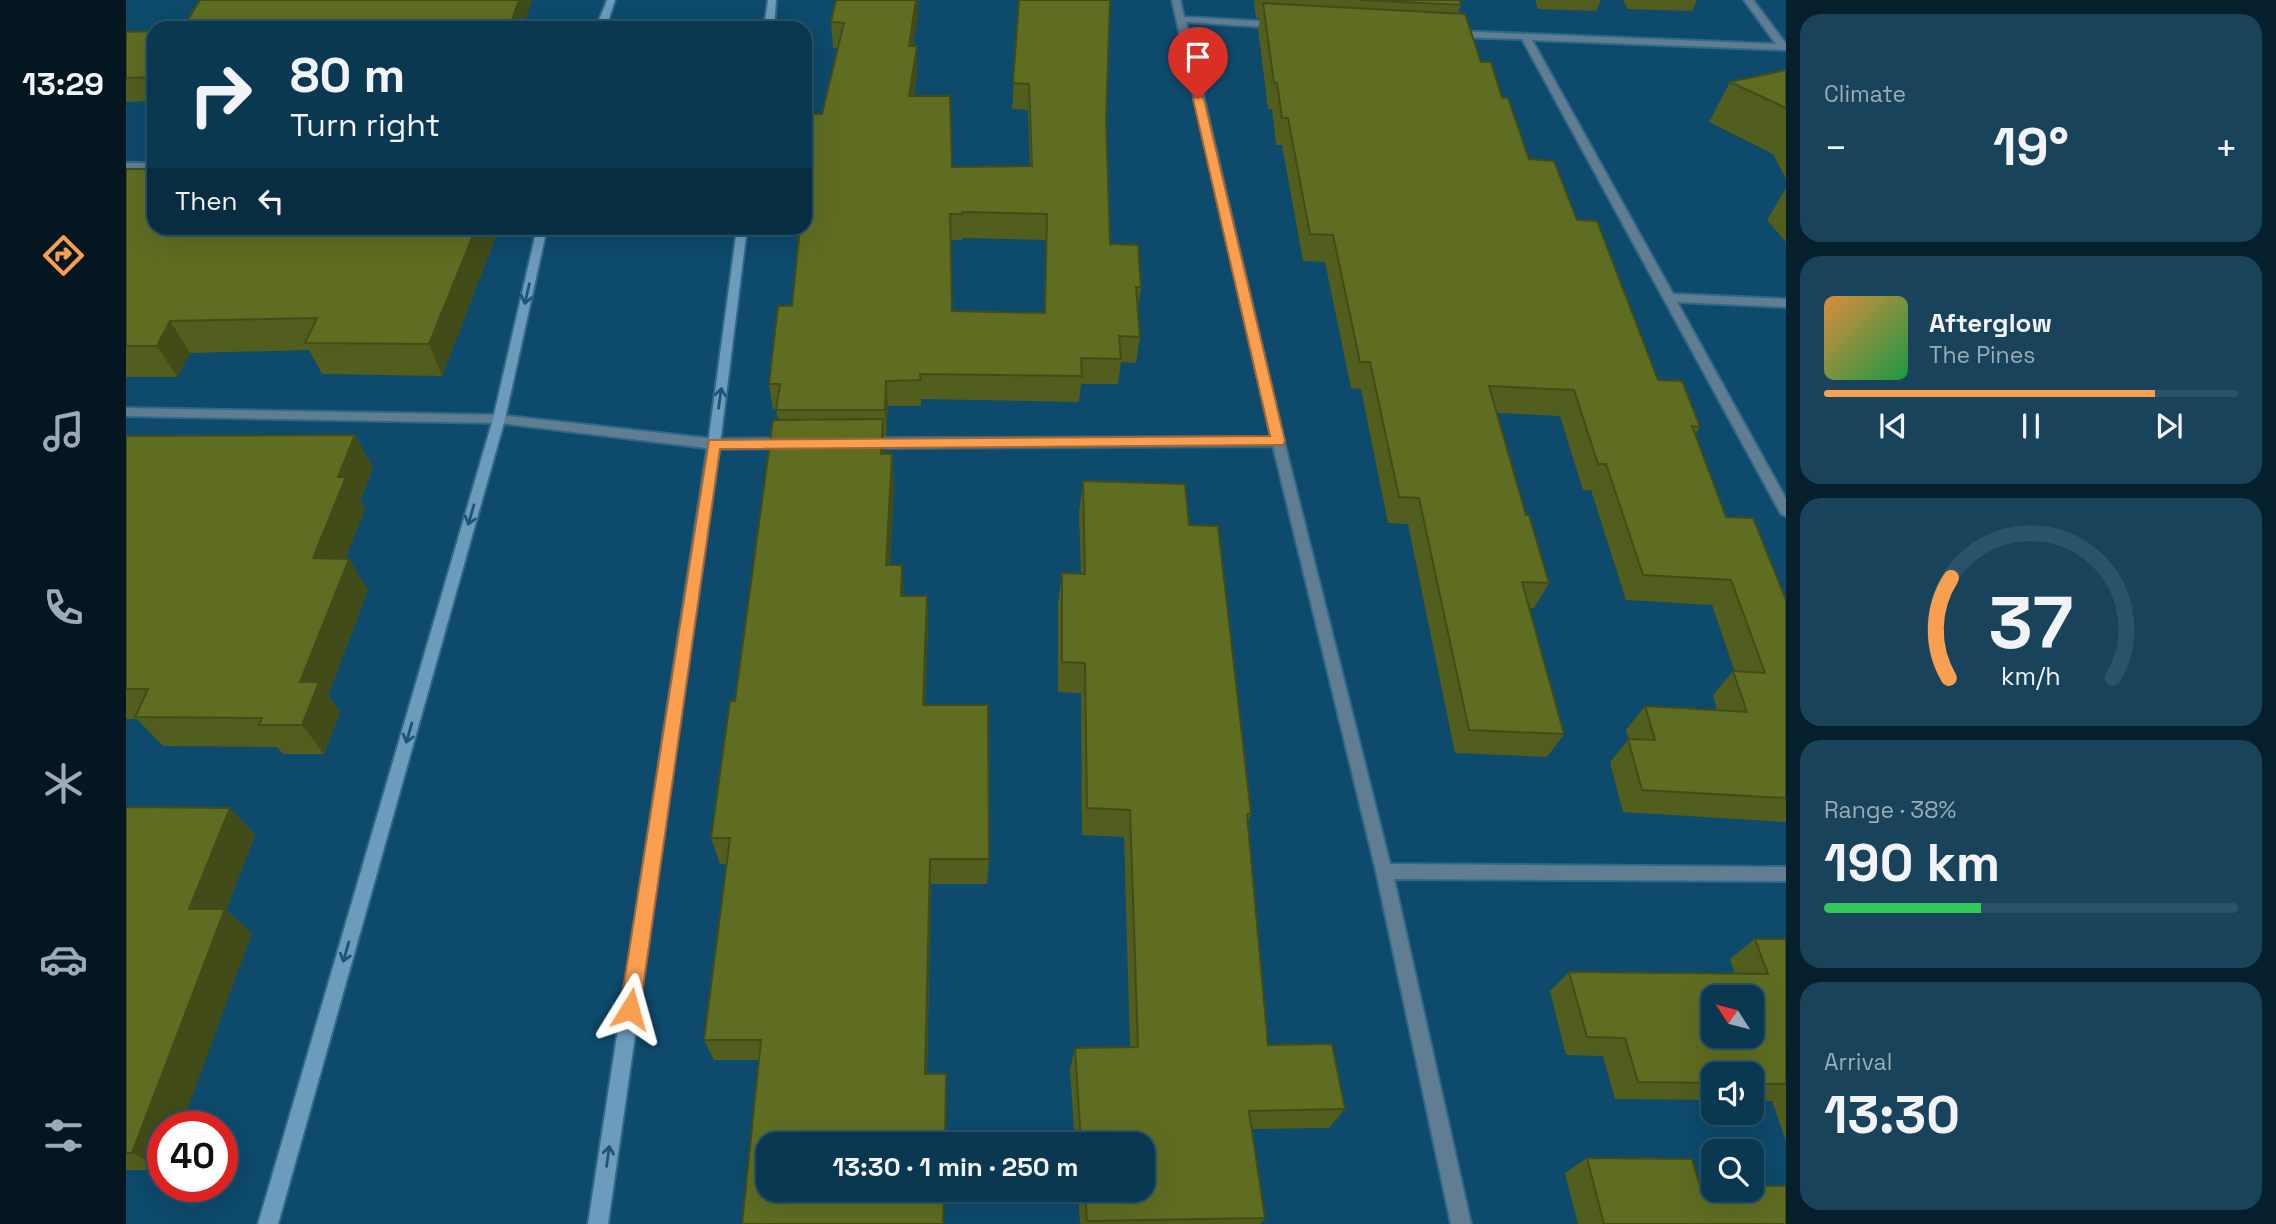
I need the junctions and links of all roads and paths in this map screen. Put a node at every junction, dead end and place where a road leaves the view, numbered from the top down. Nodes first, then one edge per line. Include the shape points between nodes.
1 (611, 0) edge
2 (772, 0) edge
3 (1175, 0) edge
4 (1748, 0) edge
5 (1180, 19) junction
6 (604, 21) edge
7 (770, 21) edge
8 (1291, 25) edge
9 (1443, 33) edge
10 (1527, 38) junction
11 (1784, 47) edge
12 (126, 166) edge
13 (147, 166) edge
14 (540, 235) edge
15 (741, 235) edge
16 (1669, 298) junction
17 (1786, 303) edge
18 (126, 412) edge
19 (499, 419) junction
20 (1278, 441) junction
21 (796, 443) edge
22 (851, 443) edge
23 (714, 444) junction
24 (1786, 511) edge
25 (1384, 872) junction
26 (1786, 874) edge
27 (268, 1224) edge
28 (598, 1224) edge
29 (1461, 1224) edge

1 - 6 street
2 - 7 street
3 - 5 street
4 - 11 street
5 - 8 street
5 - 20 street
9 - 10 street
10 - 11 street
10 - 16 street
12 - 13 street
14 -> 19 street
23 -> 15 street
16 - 17 street
16 - 24 street
18 - 19 street
19 - 23 street
19 -> 27 street
20 - 22 street
20 - 25 street
21 - 23 street
28 -> 23 street
25 - 26 street
25 - 29 street

